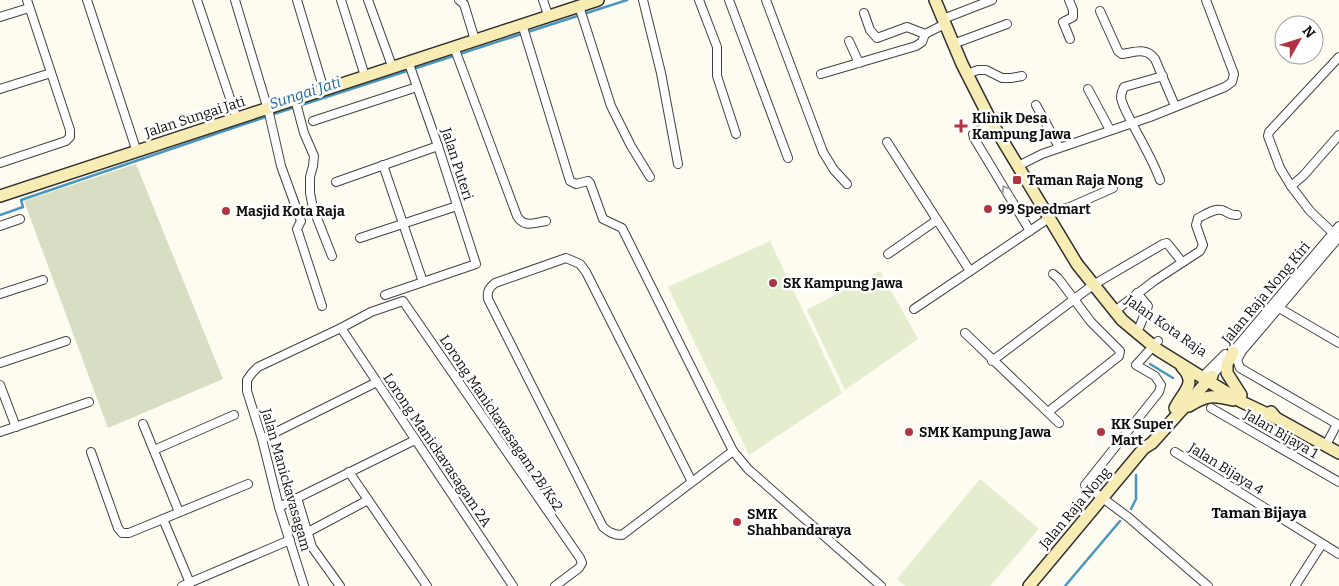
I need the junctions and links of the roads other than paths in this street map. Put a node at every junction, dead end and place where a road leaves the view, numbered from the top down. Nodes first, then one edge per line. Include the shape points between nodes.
1 (87, 0) edge
2 (198, 0) edge
3 (235, 0) edge
4 (297, 0) edge
5 (341, 0) edge
6 (368, 0) edge
7 (459, 0) edge
8 (543, 0) edge
9 (598, 0) edge
10 (643, 0) edge
11 (699, 0) edge
12 (729, 0) edge
13 (766, 0) edge
14 (992, 0) edge
15 (1069, 0) edge
16 (1206, 0) edge
17 (937, 1) edge
18 (28, 4) edge
19 (581, 11) junction
20 (1100, 11) dead end
21 (864, 12) dead end
22 (548, 15) junction
23 (0, 17) edge
24 (944, 21) junction
25 (1007, 24) dead end
26 (523, 30) junction
27 (925, 34) junction
28 (1070, 39) dead end
29 (475, 40) junction
30 (849, 41) dead end
31 (954, 44) junction
32 (456, 52) junction
33 (1339, 56) edge
34 (859, 63) junction
35 (392, 66) junction
36 (410, 67) junction
37 (51, 73) junction
38 (821, 74) dead end
39 (966, 74) junction
40 (365, 76) junction
41 (1022, 76) dead end
42 (1163, 76) junction
43 (417, 87) junction
44 (0, 89) edge
45 (1088, 89) dead end
46 (324, 90) junction
47 (296, 105) junction
48 (1036, 105) dead end
49 (1174, 106) junction
50 (269, 114) junction
51 (237, 118) junction
52 (313, 121) dead end
53 (1132, 122) junction
54 (992, 123) junction
55 (1110, 130) junction
56 (736, 134) dead end
57 (1339, 135) edge
58 (887, 142) dead end
59 (438, 146) junction
60 (1059, 147) junction
61 (137, 152) junction
62 (788, 158) dead end
63 (0, 162) edge
64 (678, 164) dead end
65 (384, 165) junction
66 (1018, 166) junction
67 (650, 177) dead end
68 (1160, 180) dead end
69 (336, 182) dead end
70 (847, 184) dead end
71 (1291, 186) junction
72 (1113, 188) dead end
73 (0, 196) edge
74 (457, 206) junction
75 (1048, 215) junction
76 (1237, 215) dead end
77 (20, 219) dead end
78 (937, 220) junction
79 (546, 221) dead end
80 (403, 224) junction
81 (0, 226) edge
82 (1339, 226) edge
83 (1030, 231) junction
84 (360, 238) dead end
85 (1337, 238) edge
86 (888, 254) dead end
87 (332, 256) dead end
88 (1182, 262) junction
89 (970, 271) junction
90 (1053, 274) dead end
91 (43, 280) dead end
92 (423, 282) junction
93 (1094, 285) junction
94 (1137, 293) junction
95 (0, 294) edge
96 (385, 295) dead end
97 (1074, 300) junction
98 (322, 306) dead end
99 (1279, 308) junction
100 (914, 309) dead end
101 (1117, 313) junction
102 (341, 328) junction
103 (1139, 328) junction
104 (965, 333) dead end
105 (1242, 340) junction
106 (66, 341) dead end
107 (1155, 343) junction
108 (1339, 343) edge
109 (1233, 352) junction
110 (992, 360) junction
111 (1176, 361) junction
112 (0, 363) edge
113 (1207, 377) junction
114 (377, 382) junction
115 (0, 385) edge
116 (1241, 398) junction
117 (89, 402) dead end
118 (1211, 408) dead end
119 (1177, 410) junction
120 (1048, 412) junction
121 (234, 415) dead end
122 (1059, 423) dead end
123 (143, 424) dead end
124 (16, 427) junction
125 (0, 432) edge
126 (262, 439) junction
127 (414, 440) junction
128 (1326, 445) junction
129 (154, 450) junction
130 (733, 451) junction
131 (91, 452) dead end
132 (1176, 452) dead end
133 (1339, 453) edge
134 (349, 472) junction
135 (692, 482) junction
136 (1339, 482) edge
137 (248, 484) dead end
138 (1103, 497) junction
139 (297, 498) junction
140 (368, 500) junction
141 (279, 507) junction
142 (179, 512) junction
143 (162, 519) junction
144 (308, 532) junction
145 (290, 540) junction
146 (1322, 544) junction
147 (1339, 554) edge
148 (186, 584) edge
149 (304, 586) edge
150 (340, 586) edge
151 (426, 586) edge
152 (513, 586) edge
153 (556, 586) edge
154 (881, 586) edge
155 (1029, 586) edge
156 (1208, 586) edge
157 (1295, 586) edge

1 - 61 street
2 - 51 street
3 - 50 street
4 - 46 street
5 - 40 street
6 - 35 street
7 - 29 street via 464,4
8 - 22 street
9 - 19 main road, Jalan Sungai Jati
10 - 64 street
11 - 56 street via 716,48 717,76
12 - 62 street
13 - 70 street via 823,152
14 - 24 street
15 - 28 street via 1073,17 1063,22
16 - 49 street via 1234,74 1232,82
17 - 24 main road, Jalan Kota Raja
18 - 23 street
18 - 37 street
19 - 22 main road, Jalan Sungai Jati
19 - 67 street via 611,106
20 - 42 street via 1118,51 1122,54 1150,53
21 - 27 street via 870,30 877,38 907,27
22 - 26 main road, Jalan Sungai Jati
24 - 27 street
24 - 31 main road, Jalan Kota Raja
25 - 31 street
26 - 29 main road, Jalan Sungai Jati
26 - 130 street via 570,181 576,184 588,181 603,219 622,228
27 - 34 street via 916,46
29 - 32 main road, Jalan Sungai Jati
30 - 34 street
31 - 39 main road, Jalan Kota Raja
32 - 36 main road, Jalan Sungai Jati
32 - 79 street via 520,222 527,225
33 - 71 street via 1269,132 1280,168
34 - 38 street
35 - 36 main road, Jalan Sungai Jati
35 - 40 main road, Jalan Sungai Jati
36 - 43 street, Jalan Puteri
37 - 44 street
37 - 63 street via 70,137 66,142
39 - 41 street via 986,70 1002,78
39 - 54 main road, Jalan Kota Raja
40 - 46 main road, Jalan Sungai Jati
42 - 49 street
42 - 53 street via 1124,87 1123,106
43 - 52 street
43 - 59 street, Jalan Puteri
45 - 55 street
46 - 47 main road, Jalan Sungai Jati
47 - 50 main road, Jalan Sungai Jati
47 - 87 street via 314,156 310,177 311,200
48 - 60 street
49 - 53 street
50 - 51 main road, Jalan Sungai Jati
50 - 98 street via 281,166 301,221 297,230
51 - 61 main road, Jalan Sungai Jati
53 - 55 street
53 - 68 street
54 - 66 main road, Jalan Kota Raja
83 -> 54 street via 974,138 974,134
55 - 60 street
57 - 71 street
58 - 78 street
59 - 65 street
59 - 74 street, Jalan Puteri
60 - 66 street
61 - 73 main road, Jalan Sungai Jati
65 - 69 street
65 - 80 street
66 - 75 main road, Jalan Kota Raja
71 - 85 street
72 - 75 street
74 - 80 street
74 - 92 street, Jalan Puteri via 476,264
75 - 83 street
75 - 93 main road, Jalan Kota Raja
76 - 88 street via 1216,210 1198,218 1196,226 1203,245 1200,251
77 - 81 street
78 - 86 street
78 - 89 street
80 - 84 street
80 - 92 street
82 - 85 street, Jalan Raja Nong Kiri
83 - 89 street
85 - 99 street
85 - 105 street, Jalan Raja Nong Kiri
88 - 93 street via 1171,246 1163,244
88 - 94 street
89 - 100 street
90 - 97 street
91 - 95 street
92 - 96 street
93 - 97 street
93 - 101 main road, Jalan Kota Raja
94 - 101 street
94 - 103 street via 1148,306
97 - 110 street
97 - 120 street via 1116,346 1119,356
99 - 108 street
99 - 128 street via 1238,356 1240,368 1337,424
101 - 103 main road, Jalan Kota Raja
101 - 107 main road
102 - 114 street, Lorong Manickavasagam 2A
102 - 126 street, Jalan Manickavasagam via 258,367 247,380
102 - 153 street, Lorong Manickavasagam 2B/Ks2 via 371,312 403,301 580,558 582,564 579,568
103 - 107 main road, Jalan Kota Raja
104 - 110 street
105 - 109 street, Jalan Raja Nong Kiri
105 - 113 street
106 - 112 street
107 - 111 main road
107 - 113 main road, Jalan Kota Raja
107 - 138 street via 1136,365 1155,376 1161,384 1159,392 1085,485
109 - 113 street, Jalan Raja Nong Kiri
109 - 116 main road via 1227,364 1228,373
110 - 120 street
111 - 113 main road
111 - 119 main road via 1189,375 1190,381
113 - 116 main road, Jalan Kota Raja
113 - 119 main road, Jalan Raja Nong
114 - 126 street
114 - 127 street, Lorong Manickavasagam 2A
115 - 124 street
116 - 119 main road via 1206,397
116 - 128 main road, Jalan Kota Raja
117 - 124 street
118 - 136 street, Jalan Bijaya 1
119 - 138 main road, Jalan Raja Nong via 1147,439 1144,448
120 - 122 street
121 - 129 street
123 - 129 street
124 - 125 street
126 - 141 street, Jalan Manickavasagam
127 - 134 street
127 - 152 street, Lorong Manickavasagam 2A
128 - 133 main road, Jalan Kota Raja
129 - 142 street
130 - 135 street
130 - 154 street via 748,469
131 - 143 street via 122,532
132 - 146 street, Jalan Bijaya 4
134 - 139 street
134 - 140 street
135 - 135 street via 580,264 566,258 494,283 488,299 603,527 615,535 622,535
137 - 142 street
138 - 155 main road, Jalan Raja Nong
138 - 156 street
139 - 141 street
139 - 144 street
140 - 144 street
140 - 151 street
141 - 145 street, Jalan Manickavasagam
142 - 143 street
143 - 148 street
144 - 150 street via 312,547
145 - 148 street
145 - 149 street, Jalan Manickavasagam
146 - 147 street, Jalan Bijaya 4
146 - 157 street

